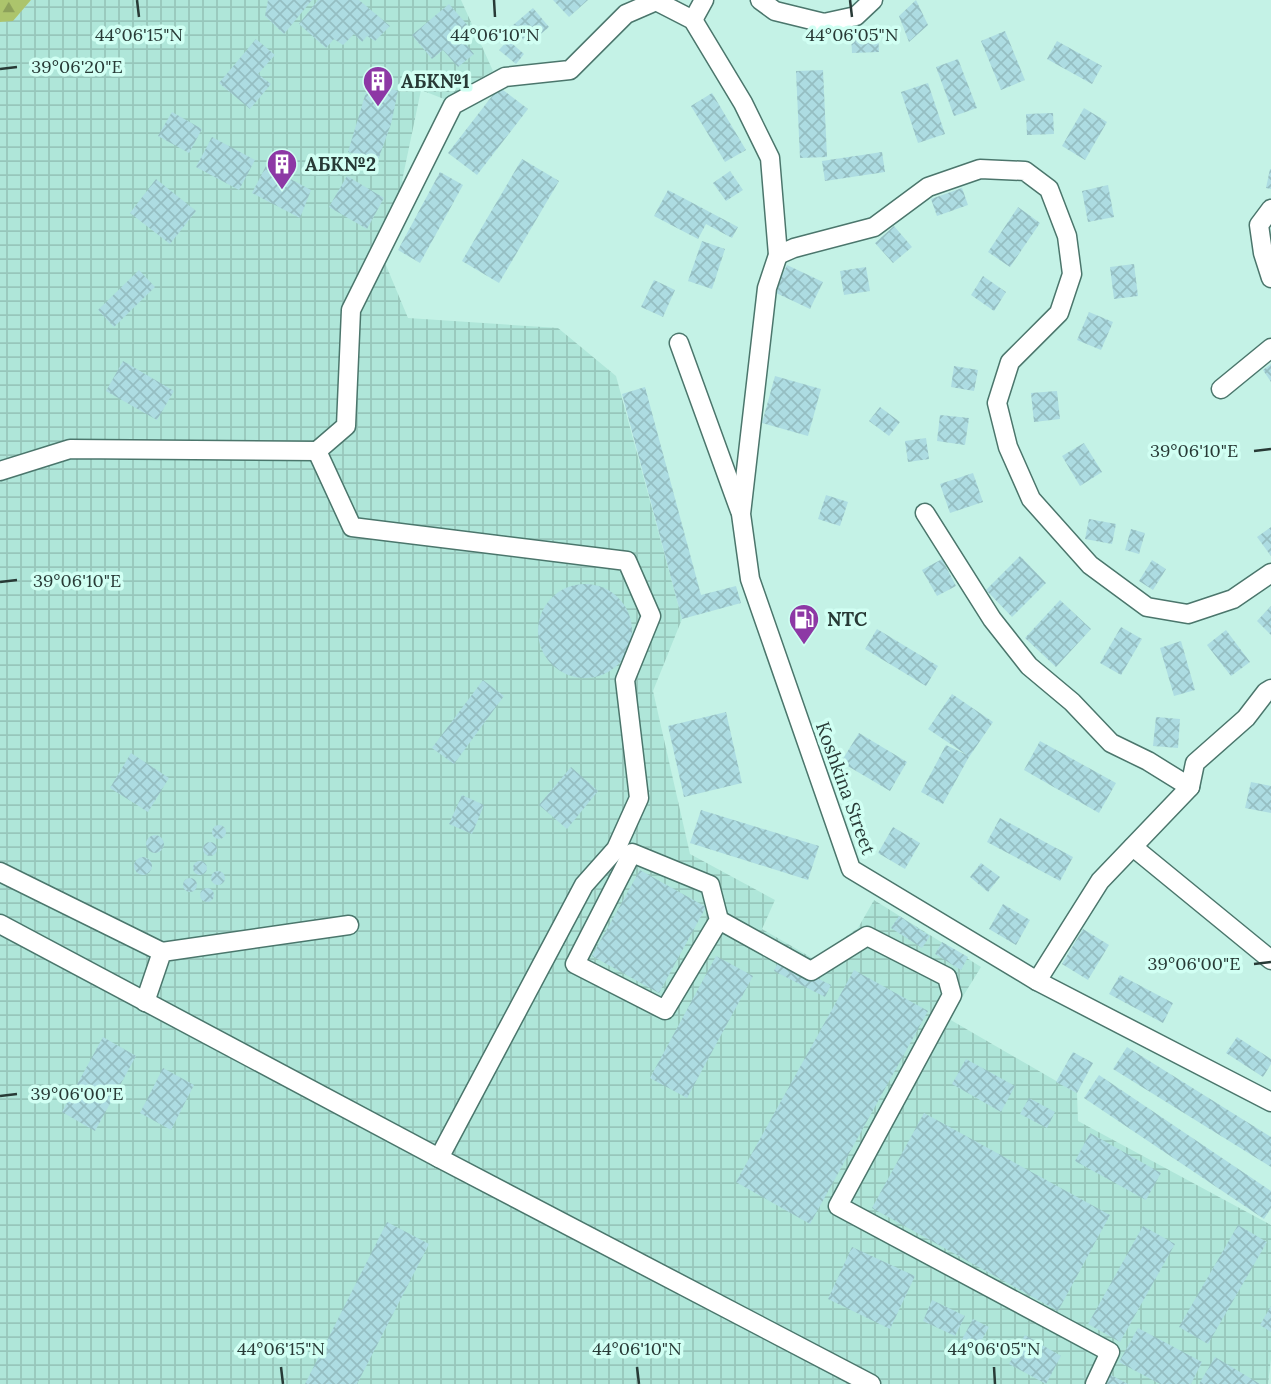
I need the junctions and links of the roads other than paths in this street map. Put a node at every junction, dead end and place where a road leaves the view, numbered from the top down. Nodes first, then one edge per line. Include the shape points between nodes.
1 (704, 0) edge
2 (760, 0) edge
3 (873, 0) edge
4 (693, 20) junction
5 (1271, 209) edge
6 (778, 255) junction
7 (1271, 278) edge
8 (679, 343) dead end
9 (1271, 348) edge
10 (1221, 388) dead end
11 (317, 451) junction
12 (0, 471) edge
13 (925, 513) dead end
14 (741, 514) junction
15 (1271, 573) edge
16 (1271, 689) edge
17 (1190, 787) junction
18 (1133, 847) junction
19 (0, 872) edge
20 (719, 920) junction
21 (0, 924) edge
22 (349, 925) dead end
23 (162, 952) junction
24 (1271, 960) edge
25 (1037, 981) junction
26 (145, 1002) junction
27 (1271, 1102) edge
28 (439, 1158) junction
29 (871, 1384) edge
30 (1095, 1384) edge

1 - 4 street
2 - 3 street via 775,11 824,23 856,16
4 - 6 street via 770,158
4 - 11 street via 656,1 626,14 570,70 505,77 453,105 351,310 346,426
5 - 7 street via 1259,225
6 - 14 street, Koshkina Street via 767,288
6 - 15 street via 874,226 928,187 981,169 1025,172 1049,189 1067,236 1072,274 1059,313 1010,362 997,403 1008,447 1031,499 1090,565 1147,607 1188,614 1233,599
8 - 14 street
9 - 10 street
11 - 12 street via 71,449
11 - 28 street via 352,527 627,561 651,616 625,680 639,798 616,849 584,885
13 - 17 street via 992,619 1029,666 1111,743
14 - 25 street, Koshkina Street via 750,579 852,869
16 - 17 street via 1195,763
17 - 18 street
18 - 24 street
18 - 25 street via 1100,881
19 - 23 street
20 - 20 street via 665,1010 575,964 632,853 710,885
20 - 30 street via 811,971 867,936 947,977 951,995 838,1206 1110,1352
21 - 26 street
22 - 23 street
23 - 26 street
25 - 27 street, Koshkina Street
26 - 28 street
28 - 29 street

